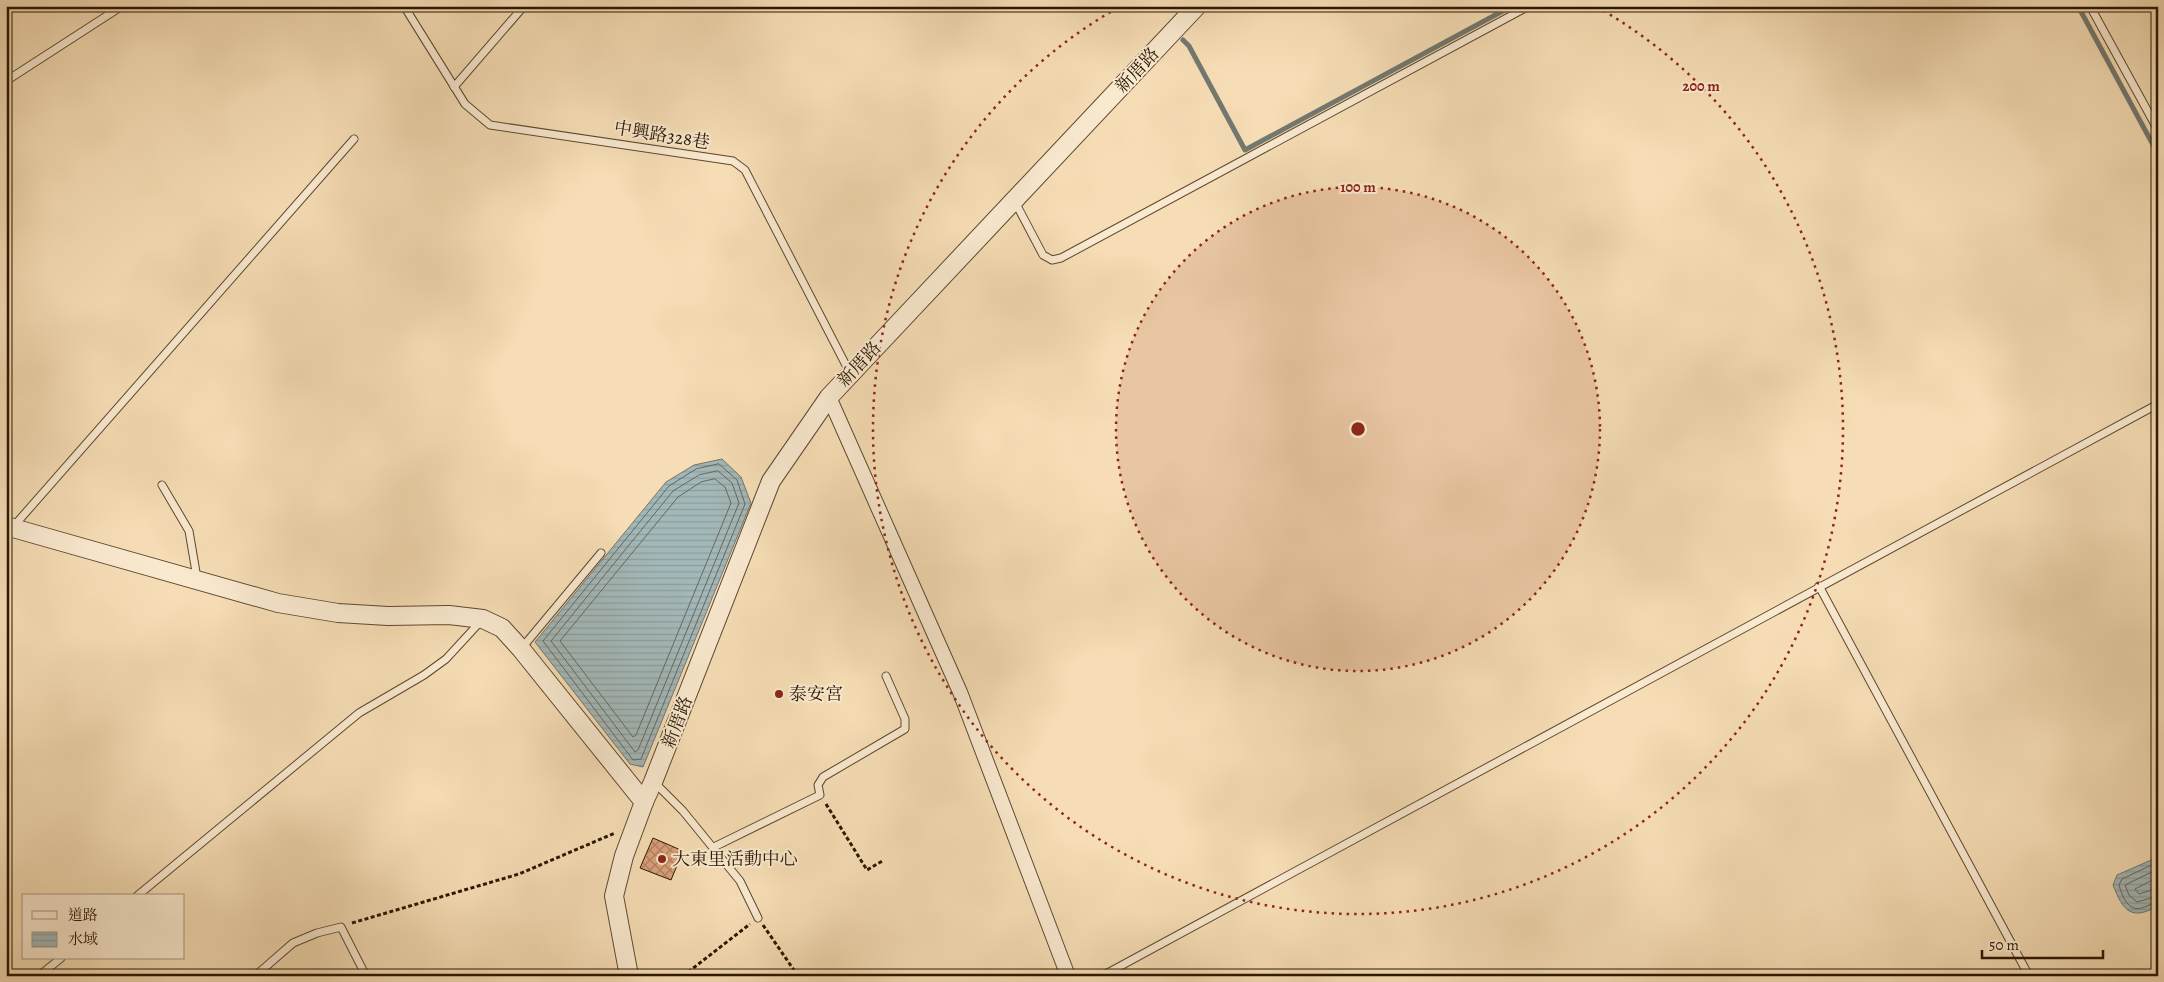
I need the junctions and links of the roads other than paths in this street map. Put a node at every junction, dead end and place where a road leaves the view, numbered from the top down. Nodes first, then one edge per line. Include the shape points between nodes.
1 (122, 6) edge
2 (404, 6) edge
3 (524, 6) edge
4 (1197, 6) edge
5 (1529, 6) edge
6 (2090, 6) edge
7 (6, 81) edge
8 (454, 88) junction
9 (2158, 130) edge
10 (354, 139) dead end
11 (1014, 200) junction
12 (850, 374) junction
13 (829, 397) junction
14 (2158, 404) edge
15 (162, 485) dead end
16 (9, 527) edge
17 (602, 553) dead end
18 (197, 580) junction
19 (1819, 586) junction
20 (483, 619) junction
21 (521, 649) junction
22 (886, 676) dead end
23 (653, 782) junction
24 (644, 802) junction
25 (714, 847) junction
26 (138, 894) edge
27 (758, 918) road end
28 (59, 960) edge
29 (39, 976) edge
30 (255, 976) edge
31 (366, 976) edge
32 (629, 976) edge
33 (1068, 976) edge
34 (1102, 976) edge
35 (2029, 976) edge

1 - 7 lane
2 - 8 lane, 中興路328巷
3 - 8 lane
4 - 11 street, 新厝路
5 - 11 lane via 1062,258 1052,260 1043,255
6 - 9 lane
8 - 12 lane, 中興路328巷 via 464,104 490,124 733,161 745,170
10 - 16 lane
11 - 12 street, 新厝路
12 - 13 street, 新厝路
13 - 23 street, 新厝路 via 771,481
13 - 33 street via 960,692
14 - 19 lane
15 - 18 lane via 189,532
16 - 18 street
17 - 21 lane
18 - 20 street via 313,610
19 - 34 lane
19 - 35 lane
20 - 21 street via 502,628
20 - 26 lane via 446,658 360,713
21 - 24 street
22 - 25 lane via 906,719 905,729 823,777 818,785 820,795
23 - 24 street, 新厝路
23 - 25 lane
24 - 32 street, 新厝路 via 624,856 614,896
25 - 27 lane via 740,881
28 - 29 lane
30 - 31 lane via 293,942 341,926

